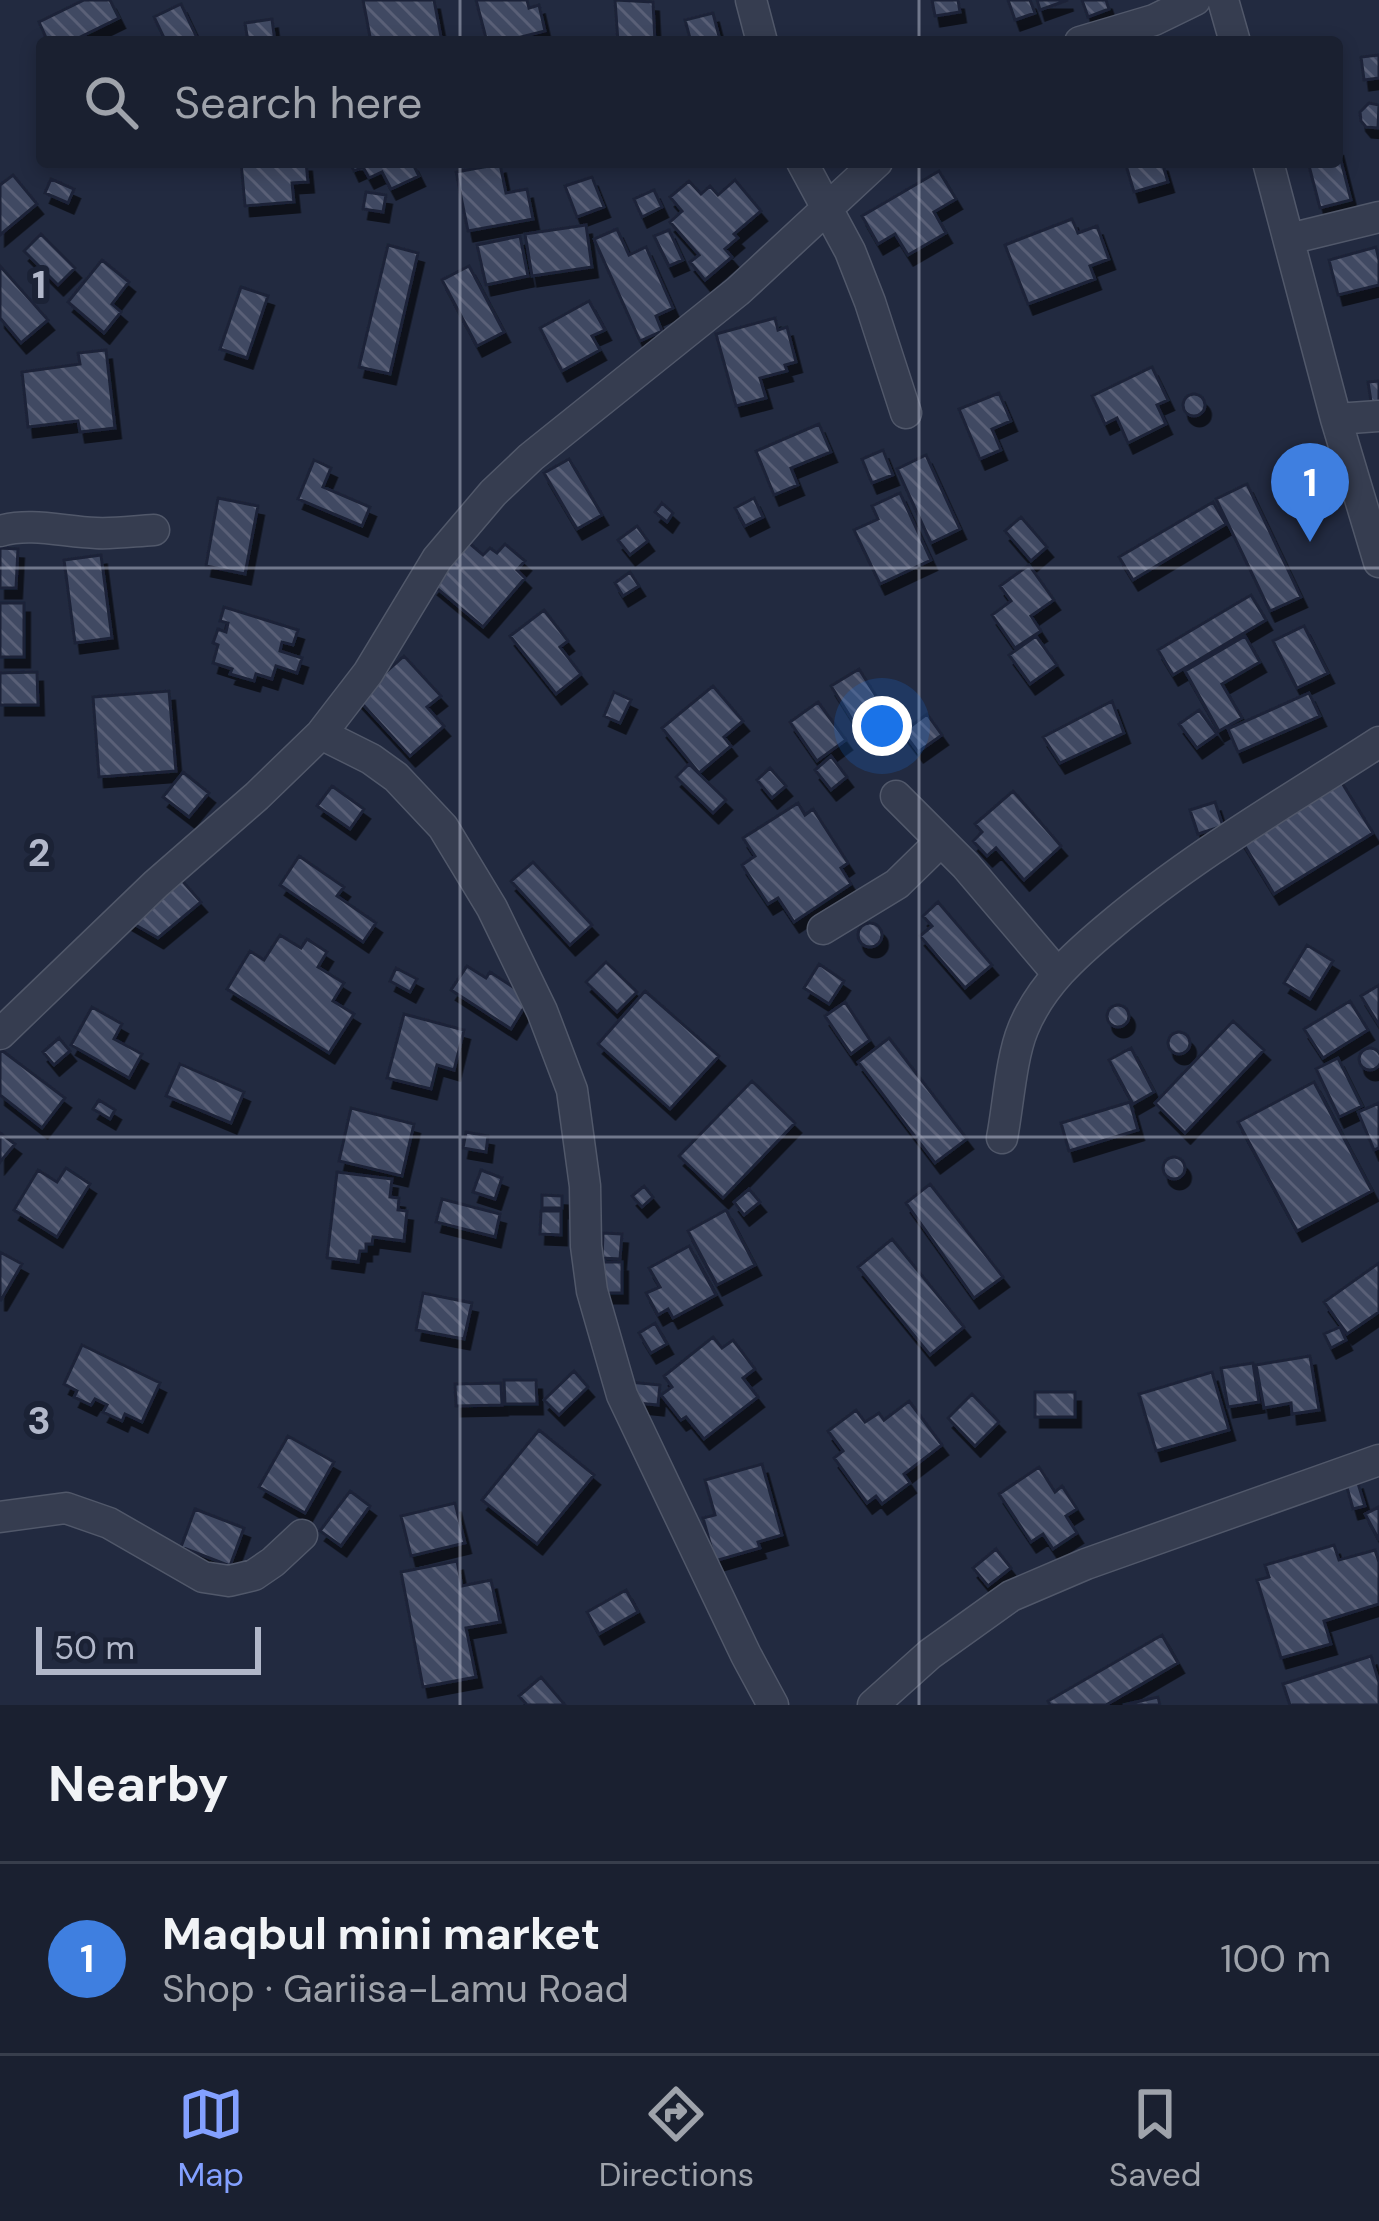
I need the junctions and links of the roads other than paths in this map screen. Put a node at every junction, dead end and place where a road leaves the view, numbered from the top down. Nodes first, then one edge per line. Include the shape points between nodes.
1 (752, 0) edge
2 (1195, 0) edge
3 (1223, 0) edge
4 (761, 36) edge
5 (1100, 36) edge
6 (1233, 36) edge
7 (805, 168) edge
8 (871, 168) edge
9 (1270, 168) edge
10 (829, 209) junction
11 (1379, 218) edge
12 (1289, 239) junction
13 (906, 413) dead end
14 (1379, 416) edge
15 (1336, 419) junction
16 (154, 530) dead end
17 (0, 531) edge
18 (1379, 562) edge
19 (321, 734) junction
20 (1379, 742) edge
21 (896, 796) dead end
22 (941, 842) junction
23 (823, 928) dead end
24 (1057, 974) junction
25 (0, 1034) edge
26 (1002, 1138) dead end
27 (1379, 1460) edge
28 (0, 1517) edge
29 (302, 1535) dead end
30 (772, 1705) edge
31 (873, 1705) edge

1 - 4 street
2 - 5 street
3 - 6 street
7 - 10 street
8 - 10 street
9 - 12 street
10 - 13 street
10 - 19 street via 493,493 437,559
11 - 12 street
12 - 15 street
14 - 15 street
15 - 18 street
16 - 17 street
19 - 25 street
19 - 30 street via 396,776 443,827 542,1012 572,1090 592,1292 622,1395
20 - 24 street via 1139,901
21 - 22 street
22 - 23 street via 897,884
22 - 24 street
24 - 26 street via 1021,1033
27 - 31 street via 1011,1596
28 - 29 street via 66,1508 109,1522 203,1577 229,1581 254,1575

